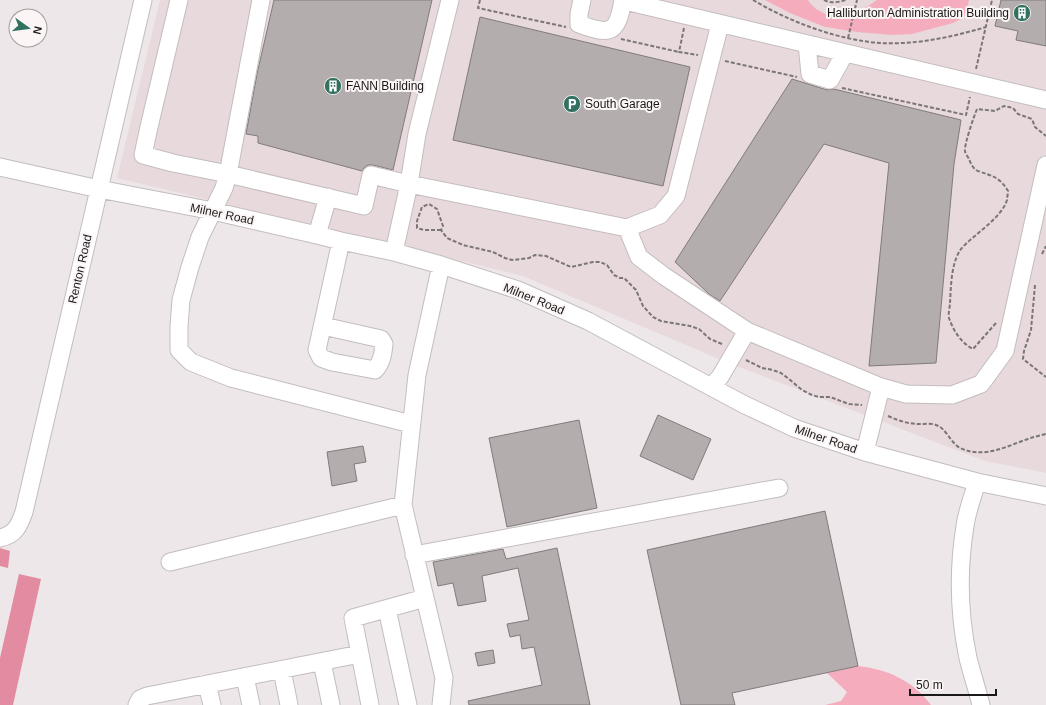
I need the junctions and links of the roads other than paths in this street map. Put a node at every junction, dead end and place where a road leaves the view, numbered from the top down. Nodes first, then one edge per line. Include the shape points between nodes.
1 (143, 0) edge
2 (179, 0) edge
3 (261, 0) edge
4 (450, 0) edge
5 (582, 0) edge
6 (623, 0) edge
7 (627, 0) edge
8 (720, 24) junction
9 (807, 44) junction
10 (846, 45) junction
11 (1046, 100) edge
12 (1046, 165) edge
13 (0, 167) edge
14 (228, 174) junction
15 (409, 184) junction
16 (98, 189) junction
17 (328, 197) junction
18 (213, 211) junction
19 (627, 228) junction
20 (317, 235) junction
21 (342, 241) junction
22 (394, 252) junction
23 (441, 265) junction
24 (323, 326) dead end
25 (747, 331) junction
26 (711, 387) junction
27 (881, 387) junction
28 (412, 424) junction
29 (865, 452) junction
30 (977, 482) junction
31 (779, 488) dead end
32 (1046, 496) edge
33 (402, 505) junction
34 (5, 536) edge
35 (414, 555) junction
36 (170, 562) dead end
37 (425, 598) junction
38 (387, 609) junction
39 (360, 654) junction
40 (322, 662) junction
41 (282, 670) junction
42 (246, 677) junction
43 (208, 684) junction
44 (170, 698) edge
45 (137, 705) edge
46 (212, 705) edge
47 (251, 705) edge
48 (289, 705) edge
49 (331, 705) edge
50 (370, 705) edge
51 (408, 705) edge
52 (441, 705) edge
53 (981, 705) edge

1 - 16 street, Renton Road
2 - 14 street via 143,155
3 - 14 street
4 - 15 street via 417,134
5 - 6 street via 579,24 608,31 614,28 619,18
7 - 8 street
8 - 9 street
8 - 19 street via 676,196 660,214
9 - 10 street
9 - 10 street via 810,74 830,80
10 - 11 street
12 - 27 street via 1005,351 981,384 952,395 906,394
13 - 16 street, Milner Road
14 - 17 street
14 - 18 street
15 - 17 street via 371,175 364,206
15 - 19 street
15 - 22 street
16 - 18 street, Milner Road
16 - 34 street, Renton Road via 24,512 20,523
17 - 20 street
18 - 20 street, Milner Road
18 - 28 street via 200,237 181,300 179,350 191,362 231,378
19 - 25 street via 639,257
20 - 21 street, Milner Road
21 - 22 street, Milner Road
21 - 24 street
22 - 23 street, Milner Road
23 - 26 street, Milner Road via 518,290 588,321
23 - 28 street via 417,375
25 - 26 street via 720,377
25 - 27 street
26 - 29 street, Milner Road via 794,428
27 - 29 street
28 - 33 street
29 - 30 street, Milner Road
30 - 32 street, Milner Road
30 - 53 street via 965,525 961,555 961,593 968,658
31 - 35 street
33 - 35 street
33 - 36 street
35 - 37 street
37 - 38 street
37 - 52 street via 444,678
38 - 39 street via 353,618
38 - 51 street
39 - 40 street
39 - 50 street
40 - 41 street
40 - 49 street
41 - 42 street
41 - 48 street
42 - 43 street
42 - 47 street
43 - 44 street
43 - 46 street
44 - 45 street via 147,696 140,699

